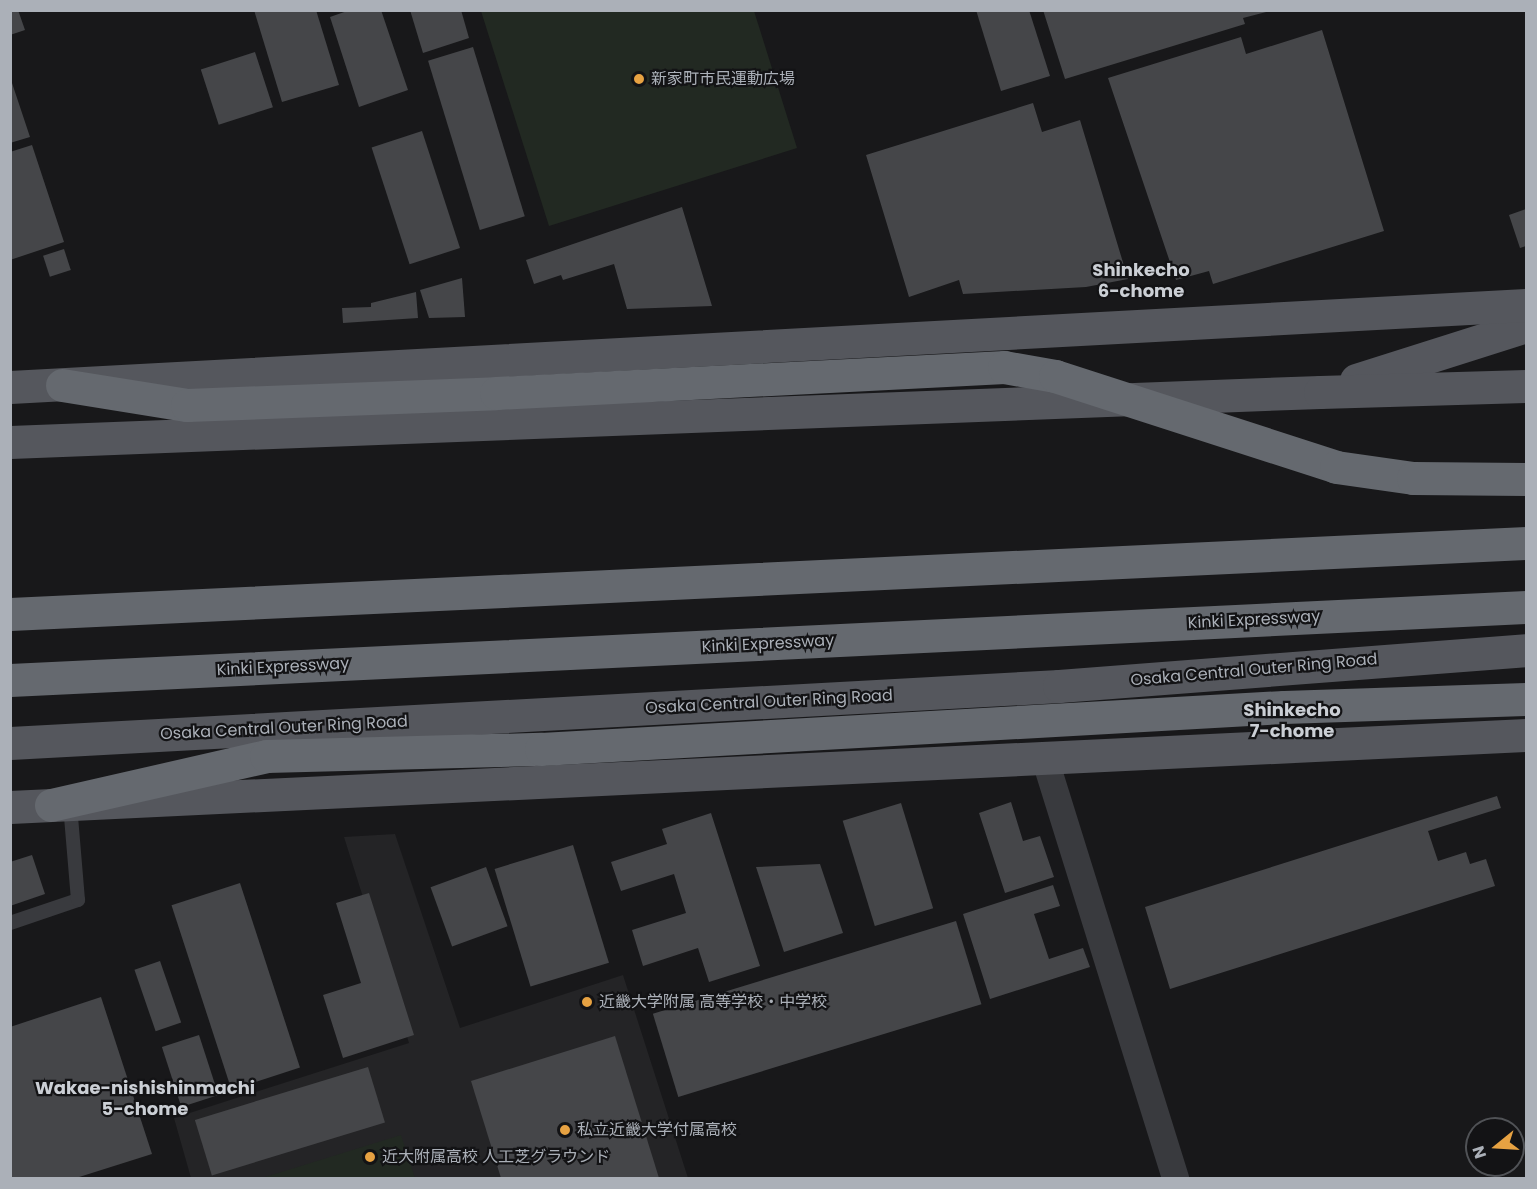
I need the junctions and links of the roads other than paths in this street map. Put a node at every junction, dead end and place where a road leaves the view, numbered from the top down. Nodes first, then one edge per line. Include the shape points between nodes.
1 (1527, 305) edge
2 (1527, 326) edge
3 (62, 385) junction
4 (1527, 386) edge
5 (10, 387) edge
6 (1320, 392) junction
7 (10, 442) edge
8 (1527, 479) edge
9 (1527, 543) edge
10 (1527, 607) edge
11 (10, 614) edge
12 (1527, 650) edge
13 (10, 680) edge
14 (1527, 699) edge
15 (1527, 735) edge
16 (10, 743) edge
17 (1044, 757) junction
18 (61, 805) junction
19 (10, 807) edge
20 (10, 923) edge
21 (1175, 1179) edge

1 - 3 main road
2 - 6 main road
3 - 5 main road
3 - 8 highway, bridge via 187,405 1004,367 1055,376 1336,467 1413,478
4 - 6 main road
6 - 7 main road
9 - 11 highway
10 - 13 highway, Kinki Expressway
12 - 16 main road, Osaka Central Outer Ring Road via 1059,686
14 - 18 highway via 1284,707 541,749 266,756
15 - 17 main road
17 - 18 main road
17 - 21 street
18 - 19 main road
18 - 20 lane via 78,900

